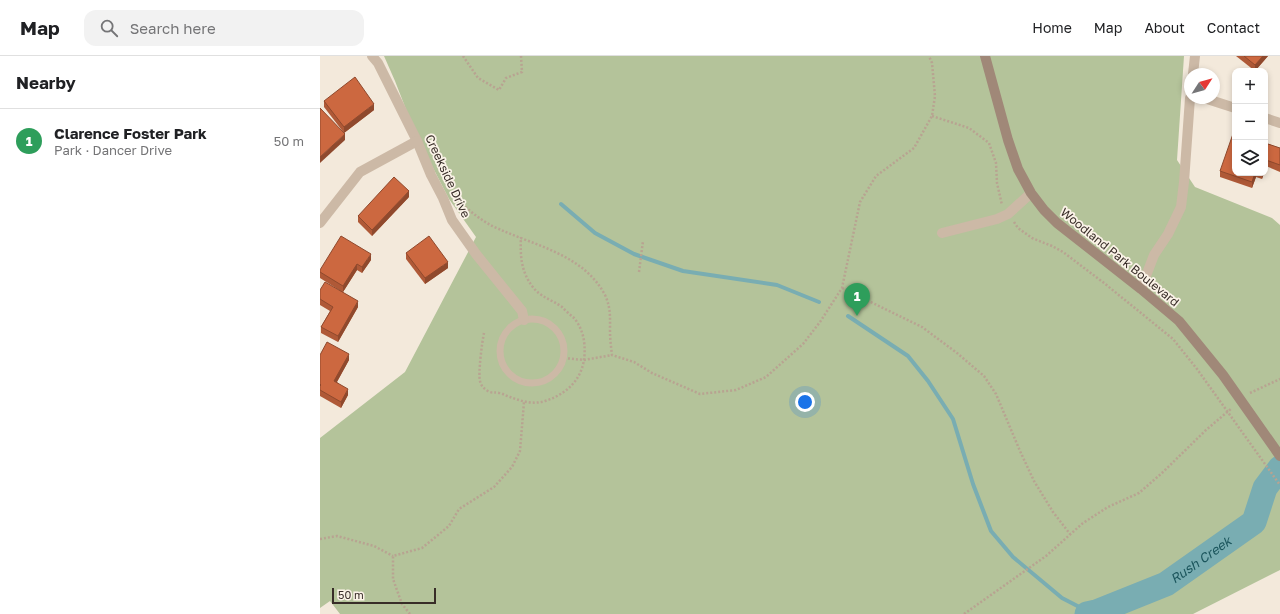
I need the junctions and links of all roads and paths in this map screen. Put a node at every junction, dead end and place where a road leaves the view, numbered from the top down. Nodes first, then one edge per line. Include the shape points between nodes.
1 (372, 56) edge
2 (463, 56) edge
3 (521, 56) edge
4 (929, 56) edge
5 (985, 56) edge
6 (1195, 56) edge
7 (1194, 68) edge
8 (1220, 103) edge
9 (1190, 104) edge
10 (1232, 107) edge
11 (932, 116) junction
12 (1268, 119) edge
13 (1280, 123) edge
14 (417, 142) junction
15 (1031, 193) junction
16 (454, 198) dead end
17 (1008, 214) junction
18 (320, 223) edge
19 (942, 233) dead end
20 (521, 238) junction
21 (643, 240) dead end
22 (639, 272) dead end
23 (842, 288) junction
24 (1141, 289) junction
25 (524, 320) junction
26 (484, 333) dead end
27 (612, 355) junction
28 (564, 358) junction
29 (584, 360) junction
30 (1280, 379) edge
31 (1240, 401) junction
32 (524, 402) junction
33 (1228, 412) junction
34 (1280, 456) edge
35 (1280, 485) edge
36 (1070, 534) junction
37 (320, 539) edge
38 (393, 556) junction
39 (410, 614) edge
40 (964, 614) edge

1 - 14 street, Creekside Drive via 378,63
2 - 3 path via 478,78 499,90 506,78 522,72
4 - 11 path via 935,96
5 - 15 street, Woodland Park Boulevard via 1013,155
6 - 7 street
8 - 10 street
9 - 24 street via 1181,207 1154,255
11 - 17 path via 969,128 989,143 996,164 1002,205
11 - 23 path via 914,148 876,176 860,202
12 - 13 street
14 - 18 street via 360,172
14 - 25 street, Creekside Drive via 452,220 522,311
15 - 17 street
15 - 24 street, Woodland Park Boulevard via 1058,224
16 - 20 path via 475,217
17 - 19 street
17 - 33 path via 1018,228 1032,238 1063,252 1173,339
20 - 27 path via 569,258 590,275 605,295 611,315
20 - 29 path via 520,255 524,272 532,287 545,299 561,306 574,318 583,334
21 - 22 path
23 - 27 path via 803,344 766,377 736,390 700,394 652,373 634,362
23 - 36 path via 922,327 984,376 996,394 1034,481
24 - 31 street, Woodland Park Boulevard via 1179,321
25 - 28 lane via 541,320 556,329 563,343
25 - 28 lane via 509,329 501,344 502,362 512,375 528,382 544,381 557,372
26 - 32 path via 479,377 482,386 490,392
27 - 29 path
28 - 29 path
29 - 32 path via 582,370 572,385 558,396 542,402
30 - 31 path via 1252,391
31 - 33 path
31 - 34 street, Woodland Park Boulevard
32 - 38 path via 520,451 512,467 494,487 460,509 449,526 422,548
33 - 35 path
33 - 36 path via 1139,493 1108,507
36 - 40 path via 1046,556
37 - 38 path via 337,536 374,546
38 - 39 path via 393,579 402,604

